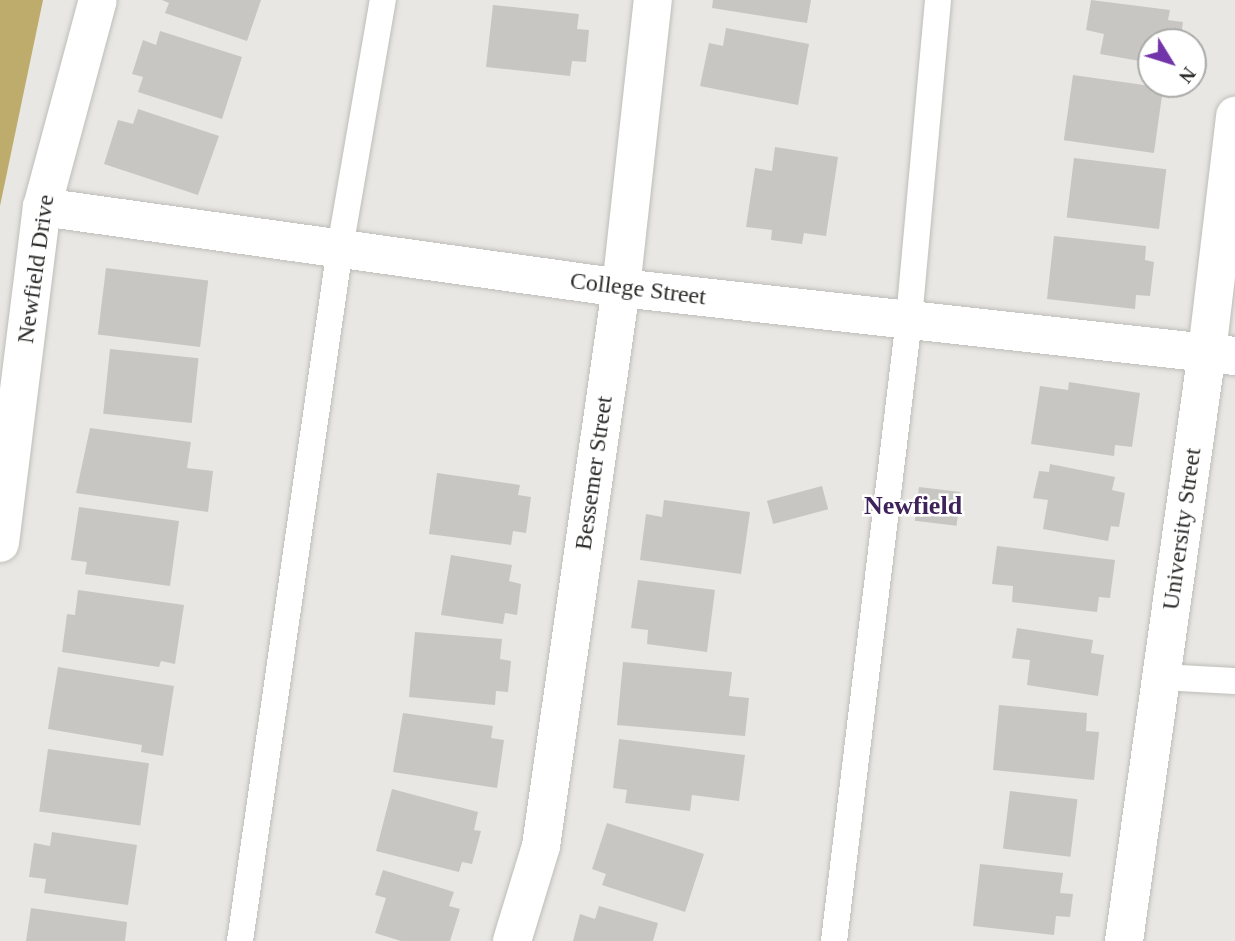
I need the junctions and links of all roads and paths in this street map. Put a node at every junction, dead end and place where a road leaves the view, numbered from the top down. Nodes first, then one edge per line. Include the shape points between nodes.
1 (98, 0) edge
2 (383, 0) edge
3 (653, 0) edge
4 (938, 0) edge
5 (1235, 116) edge
6 (42, 207) junction
7 (340, 248) junction
8 (621, 288) junction
9 (909, 319) junction
10 (1221, 354) edge
11 (0, 543) edge
12 (1161, 677) junction
13 (1235, 681) edge
14 (240, 941) edge
15 (512, 941) edge
16 (834, 941) edge
17 (1124, 941) edge

1 - 6 street, Newfield Drive
2 - 7 lane
3 - 8 street, Bessemer Street
4 - 9 lane
5 - 10 street, University Street
6 - 7 street, College Street
6 - 11 street, Newfield Drive
7 - 8 street, College Street
7 - 14 lane
8 - 9 street, College Street
8 - 15 street, Bessemer Street via 541,846
9 - 10 street, College Street
9 - 16 lane
10 - 12 street, University Street
12 - 13 lane
12 - 17 street, University Street

